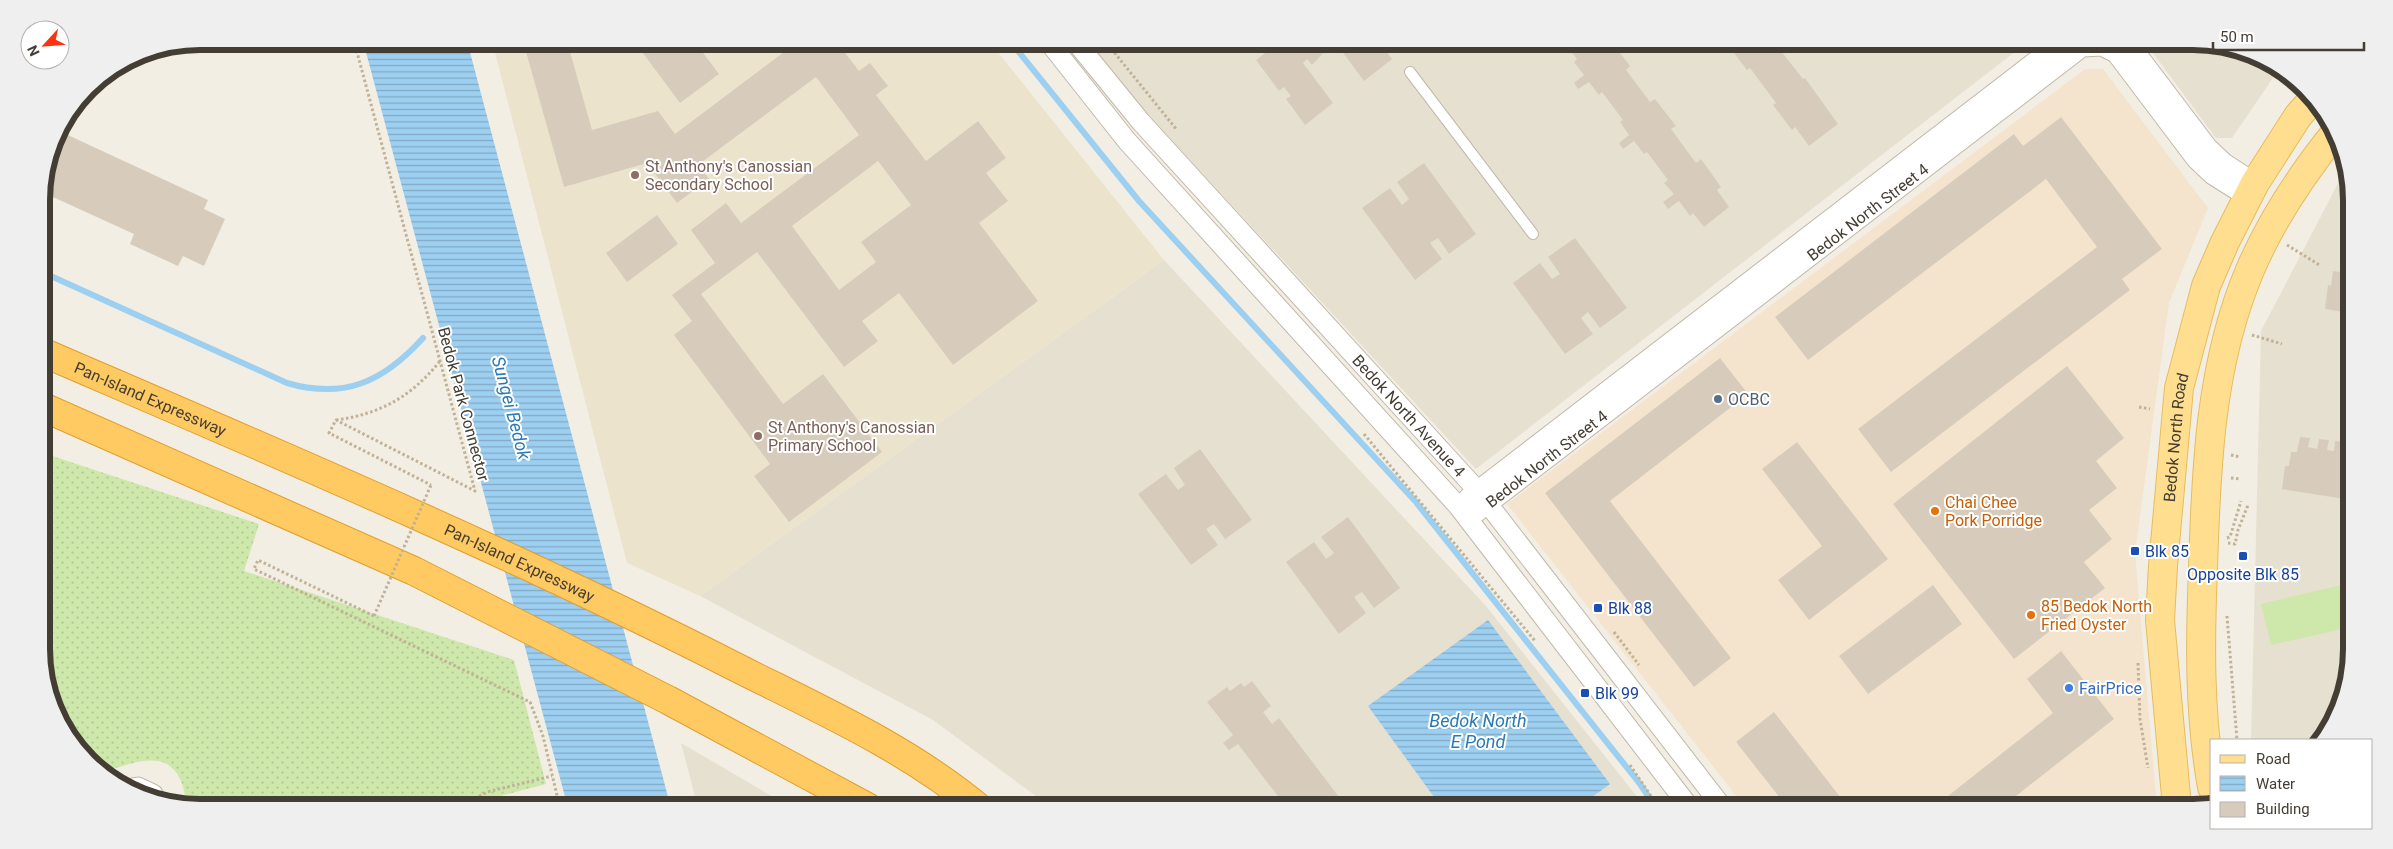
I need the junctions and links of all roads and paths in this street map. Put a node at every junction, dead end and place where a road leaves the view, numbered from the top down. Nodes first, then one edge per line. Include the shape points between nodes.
1 (356, 50) edge
2 (1055, 50) edge
3 (1083, 50) edge
4 (1112, 50) edge
5 (2051, 50) edge
6 (2078, 50) edge
7 (2110, 50) edge
8 (2134, 50) edge
9 (1410, 72) dead end
10 (2308, 104) edge
11 (1182, 135) dead end
12 (2330, 140) edge
13 (2252, 190) junction
14 (1533, 234) dead end
15 (2285, 244) dead end
16 (2321, 266) dead end
17 (2250, 334) dead end
18 (2282, 344) dead end
19 (50, 355) edge
20 (440, 360) junction
21 (2139, 407) dead end
22 (2150, 409) dead end
23 (50, 410) edge
24 (336, 420) junction
25 (1358, 427) dead end
26 (2230, 448) dead end
27 (2230, 455) junction
28 (2240, 457) dead end
29 (2229, 463) dead end
30 (2229, 470) dead end
31 (2228, 478) junction
32 (2241, 478) dead end
33 (2228, 486) dead end
34 (1483, 497) junction
35 (2242, 501) dead end
36 (2248, 505) dead end
37 (1463, 512) junction
38 (2226, 529) dead end
39 (2227, 541) junction
40 (2227, 553) dead end
41 (2227, 612) dead end
42 (1536, 642) dead end
43 (2237, 739) edge
44 (1624, 756) dead end
45 (2210, 772) edge
46 (552, 776) junction
47 (474, 799) edge
48 (558, 799) edge
49 (852, 799) edge
50 (967, 799) edge
51 (1653, 799) edge
52 (1683, 799) edge
53 (1715, 799) edge
54 (2176, 799) edge

1 - 20 path, Bedok Park Connector
2 - 37 street, Bedok North Avenue 4 via 1127,141
3 - 34 street, Bedok North Avenue 4 via 1141,122
4 - 11 path
5 - 34 street, Bedok North Street 4
6 - 34 street, Bedok North Street 4
7 - 13 street, Bedok North Street 4 via 2116,53 2196,159 2218,178
8 - 13 street via 2208,148
9 - 14 lane
10 - 13 main road, Bedok North Road
12 - 45 main road, Bedok North Road via 2267,234 2249,271 2227,339 2216,392 2205,508 2200,649 2202,710
13 - 54 main road, Bedok North Road via 2206,286 2179,388 2160,620
15 - 16 path
17 - 18 path
19 - 50 highway, Pan-Island Expressway via 440,525 661,629 876,738 924,766
20 - 24 path via 420,384 393,404 365,415
20 - 24 path, Bedok Park Connector via 475,491
21 - 22 path
23 - 49 highway via 414,571 668,700
24 - 46 path, bridge via 329,433 431,485 374,616 258,560 254,568 530,702 543,736
25 - 42 path
26 - 27 path
27 - 28 path
27 - 29 path
30 - 31 path
31 - 32 path
31 - 33 path
34 - 37 street, Bedok North Street 4
34 - 53 street, Bedok North Avenue 4
35 - 39 path
36 - 39 path via 2235,544
37 - 52 street, Bedok North Avenue 4
38 - 39 path
39 - 40 path
41 - 43 path
44 - 51 path
46 - 47 path via 487,792
46 - 48 path

